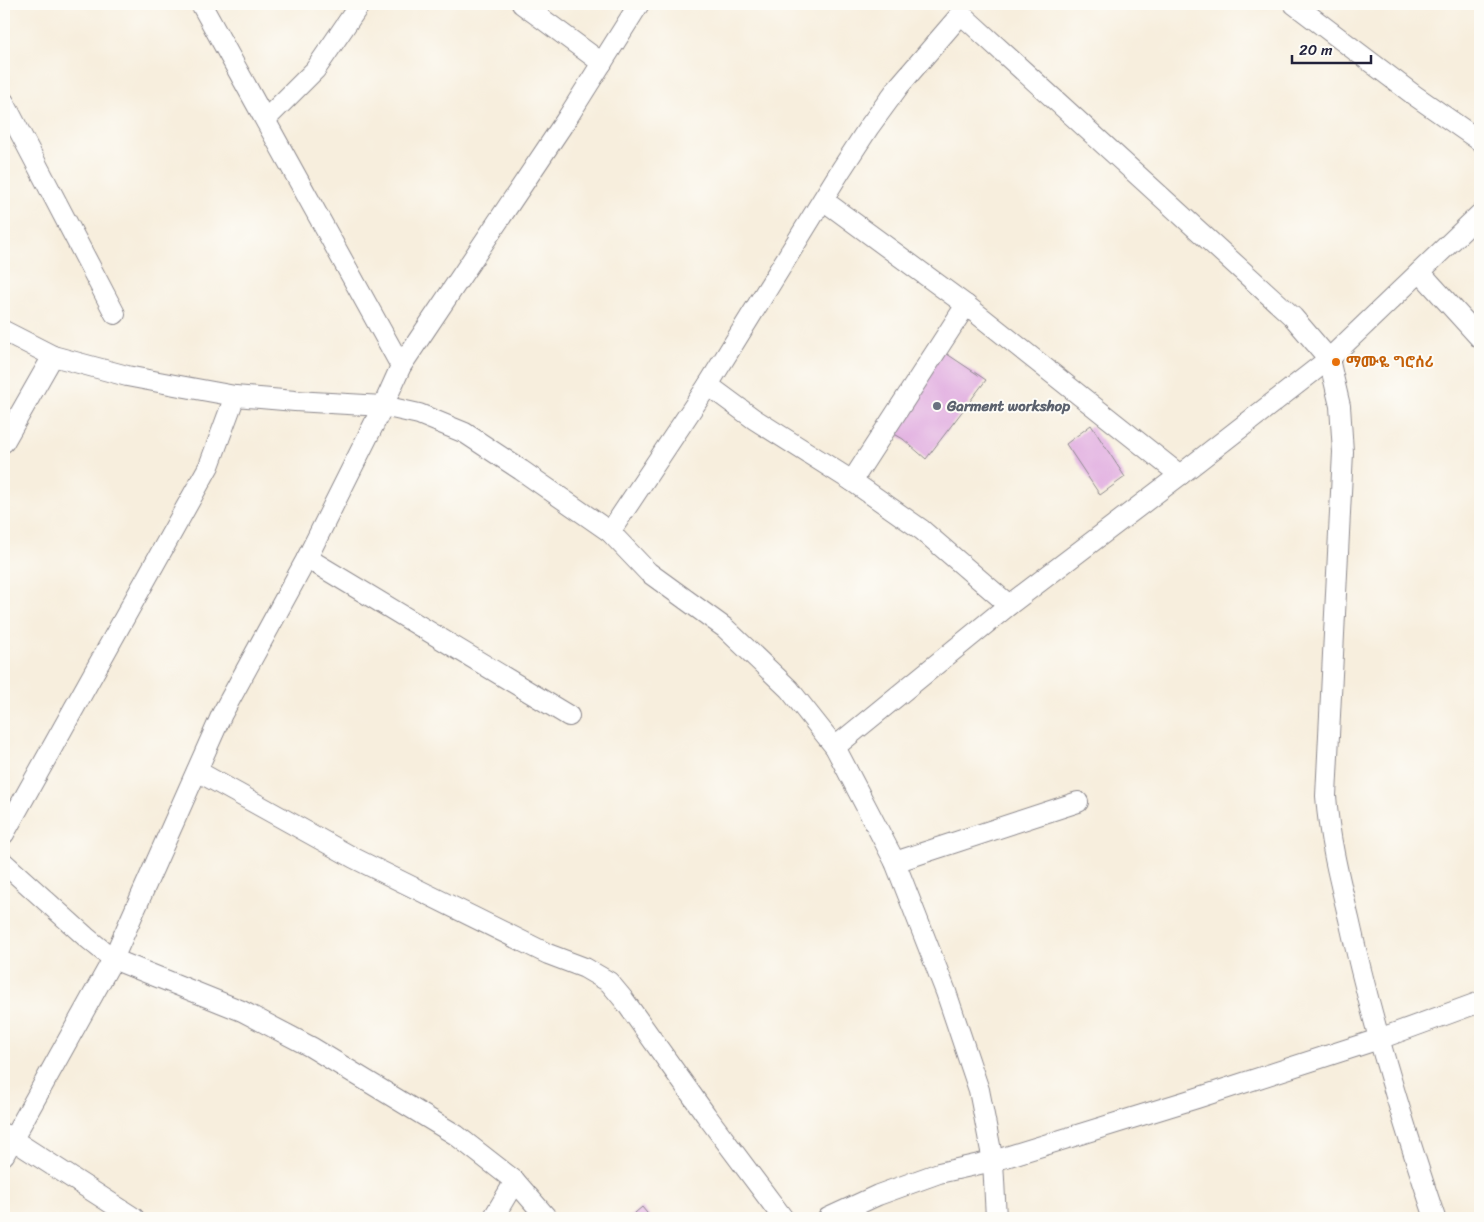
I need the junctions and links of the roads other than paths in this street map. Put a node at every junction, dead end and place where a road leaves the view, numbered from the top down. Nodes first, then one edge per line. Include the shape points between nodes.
1 (201, 4) edge
2 (360, 4) edge
3 (522, 4) edge
4 (639, 4) edge
5 (1294, 4) edge
6 (955, 9) edge
7 (602, 63) junction
8 (4, 102) edge
9 (266, 119) junction
10 (1480, 142) edge
11 (823, 200) junction
12 (1480, 214) edge
13 (1420, 272) junction
14 (966, 305) junction
15 (115, 314) dead end
16 (4, 331) edge
17 (1480, 338) edge
18 (53, 356) junction
19 (1330, 359) junction
20 (401, 366) junction
21 (708, 385) junction
22 (235, 396) junction
23 (383, 406) junction
24 (4, 442) edge
25 (1180, 475) junction
26 (852, 481) junction
27 (610, 532) junction
28 (307, 558) junction
29 (1009, 605) junction
30 (569, 716) dead end
31 (835, 747) junction
32 (197, 771) junction
33 (1078, 802) dead end
34 (4, 834) edge
35 (895, 862) junction
36 (4, 863) edge
37 (112, 959) junction
38 (1480, 1002) edge
39 (1379, 1039) junction
40 (7, 1143) edge
41 (993, 1161) junction
42 (515, 1181) junction
43 (134, 1218) edge
44 (493, 1218) edge
45 (547, 1218) edge
46 (783, 1218) edge
47 (828, 1218) edge
48 (996, 1218) edge
49 (1435, 1218) edge

1 - 9 street
2 - 9 street via 315,70
3 - 7 street
4 - 7 street
5 - 10 street
6 - 11 street via 869,126
6 - 19 street via 1293,317
7 - 20 street
8 - 15 street
9 - 20 street
11 - 14 street
11 - 21 street
12 - 13 street
13 - 17 street
13 - 19 street
14 - 25 street
14 - 26 street
16 - 18 street
18 - 22 street via 127,376
18 - 24 street
19 - 25 street
19 - 39 street via 1340,406 1343,452 1326,796 1328,828 1363,984
20 - 23 street
21 - 26 street via 754,420
21 - 27 street
22 - 23 street
22 - 34 street via 209,466
23 - 27 street via 419,414 465,433
23 - 28 street
25 - 29 street
26 - 29 street via 922,530
27 - 31 street via 648,572 725,628 790,689
28 - 30 street
28 - 32 street via 222,714
29 - 31 street
31 - 35 street
32 - 37 street
32 - 46 street via 354,858 609,982
33 - 35 street
35 - 41 street via 949,1001 979,1090
36 - 37 street
37 - 40 street
37 - 42 street via 242,1011 311,1047 456,1135
38 - 39 street
39 - 41 street
39 - 49 street
40 - 43 street
41 - 47 street via 939,1173 878,1195
41 - 48 street
42 - 44 street
42 - 45 street

